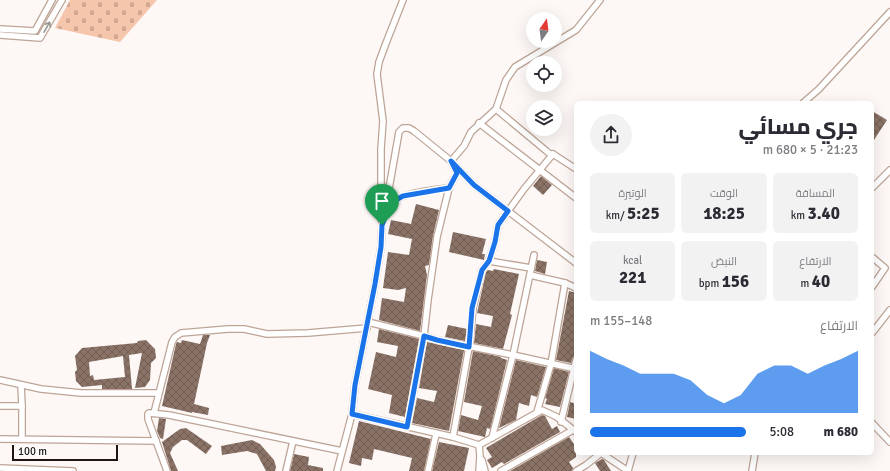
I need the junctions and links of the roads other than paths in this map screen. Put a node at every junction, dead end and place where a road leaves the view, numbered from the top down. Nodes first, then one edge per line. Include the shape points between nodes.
1 (52, 0) edge
2 (62, 0) edge
3 (403, 0) edge
4 (600, 0) edge
5 (890, 12) edge
6 (0, 28) edge
7 (0, 35) edge
8 (806, 101) edge
9 (496, 109) junction
10 (479, 123) junction
11 (553, 154) junction
12 (451, 161) junction
13 (574, 168) edge
14 (540, 170) junction
15 (890, 170) edge
16 (874, 186) edge
17 (449, 188) junction
18 (574, 196) edge
19 (508, 211) junction
20 (382, 225) junction
21 (534, 255) dead end
22 (874, 259) edge
23 (489, 261) junction
24 (574, 261) edge
25 (531, 268) junction
26 (530, 275) junction
27 (565, 283) junction
28 (874, 284) edge
29 (574, 287) edge
30 (890, 310) edge
31 (367, 325) junction
32 (874, 330) edge
33 (424, 336) junction
34 (469, 347) junction
35 (513, 355) junction
36 (550, 364) junction
37 (574, 369) edge
38 (574, 373) edge
39 (0, 380) edge
40 (21, 385) junction
41 (158, 393) junction
42 (0, 406) edge
43 (22, 406) junction
44 (537, 412) junction
45 (154, 413) junction
46 (352, 414) junction
47 (561, 422) junction
48 (874, 425) edge
49 (407, 427) junction
50 (574, 431) edge
51 (436, 434) junction
52 (453, 437) junction
53 (492, 438) junction
54 (0, 439) edge
55 (22, 439) junction
56 (156, 441) junction
57 (293, 441) junction
58 (890, 442) edge
59 (480, 445) junction
60 (342, 451) junction
61 (598, 455) edge
62 (604, 455) edge
63 (632, 455) edge
64 (755, 455) edge
65 (480, 456) junction
66 (0, 468) edge
67 (73, 471) edge
68 (167, 471) edge
69 (286, 471) edge
70 (337, 471) edge
71 (428, 471) edge
72 (479, 471) edge
73 (485, 471) edge
74 (501, 471) edge
75 (576, 471) edge
76 (628, 471) edge
77 (752, 471) edge

1 - 6 street via 35,31
7 -> 2 street via 40,38
3 - 20 street via 379,62 383,121
4 - 9 street via 576,30 514,67 506,80
5 - 8 street
9 - 10 street
9 - 11 street
10 - 12 street
10 - 14 street
11 - 13 street
11 - 14 street
12 - 17 street via 457,173
12 - 19 street via 474,185
12 - 20 street via 414,130 403,128 399,132
14 - 18 street
14 - 19 street
15 - 16 street
17 - 20 street via 409,195 396,200 388,210
17 - 33 street via 437,237
19 - 23 street via 498,225
19 - 24 street
20 - 31 street via 381,247
21 - 25 street
22 - 28 street via 885,268
23 - 25 street
23 - 34 street via 482,270 472,308
25 - 26 street
26 - 27 street
26 - 35 street
27 - 29 street
27 - 36 street
30 - 32 street
31 - 33 street
31 - 41 street via 301,333 267,334 244,329 181,333 172,342
31 - 46 street
33 - 34 street
33 - 49 street
34 - 35 street
34 - 52 street
35 - 36 street
35 - 53 street
36 - 37 street
36 - 44 street
38 - 47 street
39 - 40 street
40 - 41 street via 41,390
40 - 43 street
41 - 45 street
42 - 43 street
43 - 55 street
44 - 47 street via 549,412
44 - 53 street
45 - 56 street via 149,413 148,416
45 - 57 street
46 - 49 street
46 - 60 street
47 - 50 street
48 - 58 street
49 - 51 street
50 - 74 street
51 - 52 street
51 - 71 street
52 - 59 street
53 - 59 street
54 - 55 street
55 - 56 street
56 - 68 street
57 - 60 street
57 - 69 street
59 - 65 street
60 - 70 street
61 - 75 street
62 - 76 street
63 - 76 street
64 - 77 street
65 - 72 street
65 - 73 street
66 - 67 street

